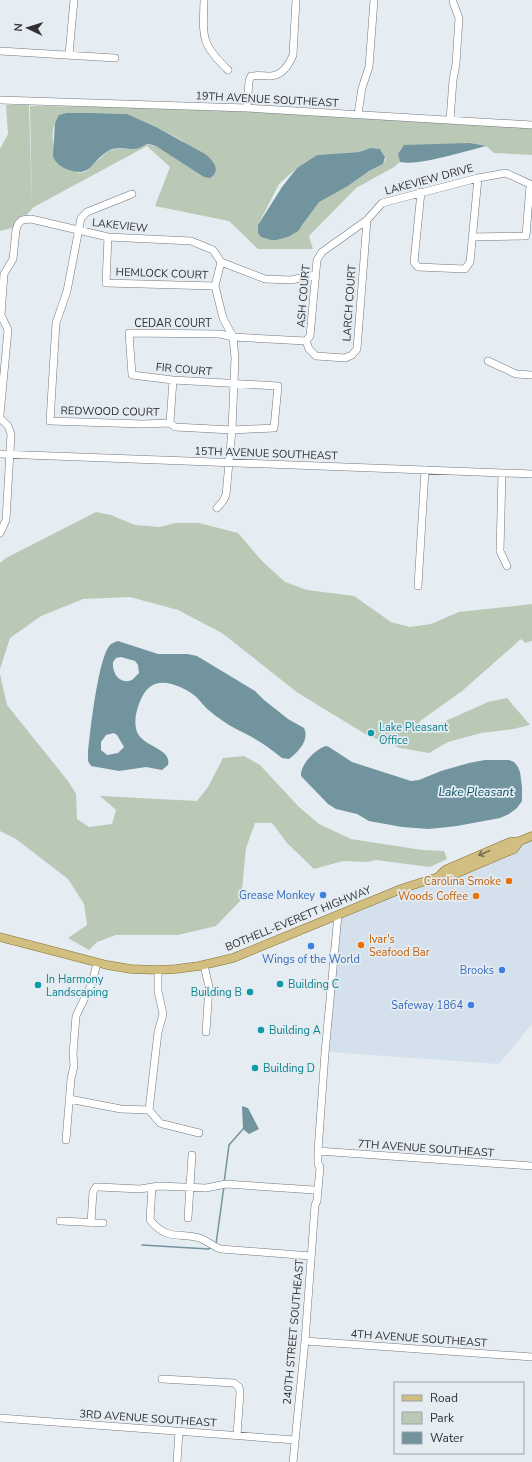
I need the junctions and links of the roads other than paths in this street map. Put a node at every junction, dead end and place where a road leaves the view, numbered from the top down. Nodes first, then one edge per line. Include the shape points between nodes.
1 (74, 0) edge
2 (204, 0) edge
3 (296, 0) edge
4 (374, 0) edge
5 (453, 2) dead end
6 (0, 52) edge
7 (69, 54) junction
8 (115, 58) dead end
9 (228, 70) dead end
10 (0, 100) edge
11 (247, 108) junction
12 (358, 114) junction
13 (450, 120) junction
14 (532, 125) edge
15 (478, 178) junction
16 (531, 185) edge
17 (421, 192) junction
18 (132, 194) dead end
19 (367, 220) junction
20 (79, 231) junction
21 (108, 237) junction
22 (472, 237) junction
23 (322, 252) joint
24 (221, 262) junction
25 (4, 269) edge
26 (315, 275) junction
27 (215, 286) junction
28 (233, 338) junction
29 (306, 341) junction
30 (488, 361) dead end
31 (2, 367) edge
32 (132, 375) joint
33 (532, 375) edge
34 (173, 380) junction
35 (235, 384) junction
36 (0, 417) edge
37 (170, 423) junction
38 (232, 430) junction
39 (0, 454) edge
40 (10, 454) junction
41 (228, 463) junction
42 (425, 470) junction
43 (502, 473) junction
44 (532, 474) edge
45 (217, 508) dead end
46 (0, 533) edge
47 (507, 566) dead end
48 (418, 586) dead end
49 (532, 836) edge
50 (338, 915) junction
51 (0, 937) edge
52 (97, 963) junction
53 (204, 965) junction
54 (158, 970) junction
55 (206, 1032) dead end
56 (69, 1099) junction
57 (149, 1110) junction
58 (199, 1133) dead end
59 (66, 1140) dead end
60 (318, 1151) junction
61 (192, 1155) dead end
62 (318, 1164) junction
63 (532, 1166) edge
64 (152, 1187) junction
65 (190, 1188) junction
66 (314, 1190) junction
67 (315, 1204) junction
68 (188, 1218) dead end
69 (60, 1220) dead end
70 (91, 1223) junction
71 (103, 1223) dead end
72 (311, 1256) junction
73 (305, 1341) junction
74 (532, 1357) edge
75 (162, 1379) dead end
76 (0, 1418) edge
77 (179, 1431) junction
78 (237, 1435) junction
79 (295, 1440) junction
80 (177, 1462) edge
81 (293, 1462) edge

1 - 7 street
2 - 9 street via 205,41 213,56
3 - 11 street via 293,55 290,64 272,76 252,76 249,81
4 - 12 street via 368,67
5 - 13 street via 459,18
6 - 7 street
7 - 8 street
10 - 11 street, 19TH AVENUE SOUTHEAST
11 - 12 street, 19TH AVENUE SOUTHEAST
12 - 13 street, 19TH AVENUE SOUTHEAST
13 - 14 street, 19TH AVENUE SOUTHEAST
15 - 16 street, LAKEVIEW DRIVE via 506,173
15 - 17 street, LAKEVIEW DRIVE
15 - 22 street
16 - 22 street via 526,236
17 - 19 street, LAKEVIEW DRIVE via 382,203
17 - 22 street via 414,262 418,267 465,269 470,262
18 - 20 street via 87,212 81,218
19 - 23 street, LAKEVIEW DRIVE
19 - 29 street, LARCH COURT via 357,349 345,358 316,356
20 - 21 street, LAKEVIEW
20 - 25 street, LAKEVIEW via 31,219 22,220 16,230 13,259
20 - 37 street, REDWOOD COURT via 67,291 56,323 50,421
21 - 24 street, LAKEVIEW via 191,242 213,250
21 - 27 street, HEMLOCK COURT via 106,283
23 - 26 street, ASH COURT via 317,260
24 - 26 street via 265,279 291,280
24 - 27 street
25 - 31 street via 1,315 8,330
26 - 29 street, ASH COURT via 310,336
27 - 28 street via 223,318
28 - 29 street, ASH COURT
28 - 32 street, CEDAR COURT via 220,334 129,333
28 - 35 street
30 - 33 street via 516,374
31 - 36 street
32 - 34 street, FIR COURT
34 - 35 street, FIR COURT
34 - 37 street
35 - 38 street
35 - 38 street, FIR COURT via 278,386 274,428
36 - 40 street via 11,434
37 - 38 street via 175,427
38 - 41 street
39 - 40 street, 15TH AVENUE SOUTHEAST
40 - 41 street, 15TH AVENUE SOUTHEAST
40 - 46 street via 6,520
41 - 42 street, 15TH AVENUE SOUTHEAST
41 - 45 street via 226,495
42 - 43 street, 15TH AVENUE SOUTHEAST
42 - 48 street
43 - 44 street, 15TH AVENUE SOUTHEAST
43 - 47 street via 500,551
49 - 50 main road, BOTHELL-EVERETT HIGHWAY via 520,841 514,849 448,877 438,876
50 - 53 main road, BOTHELL-EVERETT HIGHWAY via 233,958
50 - 60 street, 240TH STREET SOUTHEAST
51 - 52 main road, BOTHELL-EVERETT HIGHWAY
52 - 54 main road, BOTHELL-EVERETT HIGHWAY
52 - 56 street via 92,983 76,1016 74,1066 70,1078
53 - 54 main road, BOTHELL-EVERETT HIGHWAY
53 - 55 street via 209,987
54 - 57 street via 158,991 163,1014 158,1032
56 - 57 street via 121,1109
56 - 59 street
57 - 58 street via 160,1123
60 - 62 street, 240TH STREET SOUTHEAST
60 - 63 street, 7TH AVENUE SOUTHEAST
61 - 65 street
62 - 66 street, 240TH STREET SOUTHEAST
62 - 67 street, 240TH STREET SOUTHEAST via 320,1167
64 - 65 street
64 - 70 street via 96,1187 93,1192
64 - 72 street via 150,1220 168,1234 196,1238 221,1249
65 - 66 street via 223,1184
65 - 68 street
66 - 67 street, 240TH STREET SOUTHEAST
67 - 72 street, 240TH STREET SOUTHEAST
69 - 70 street
70 - 71 street
72 - 73 street, 240TH STREET SOUTHEAST
73 - 74 street, 4TH AVENUE SOUTHEAST
73 - 79 street, 240TH STREET SOUTHEAST
75 - 78 street via 234,1383 239,1387 240,1393
76 - 77 street, 3RD AVENUE SOUTHEAST
77 - 78 street, 3RD AVENUE SOUTHEAST
77 - 80 street
78 - 79 street, 3RD AVENUE SOUTHEAST
79 - 81 street, 240TH STREET SOUTHEAST

